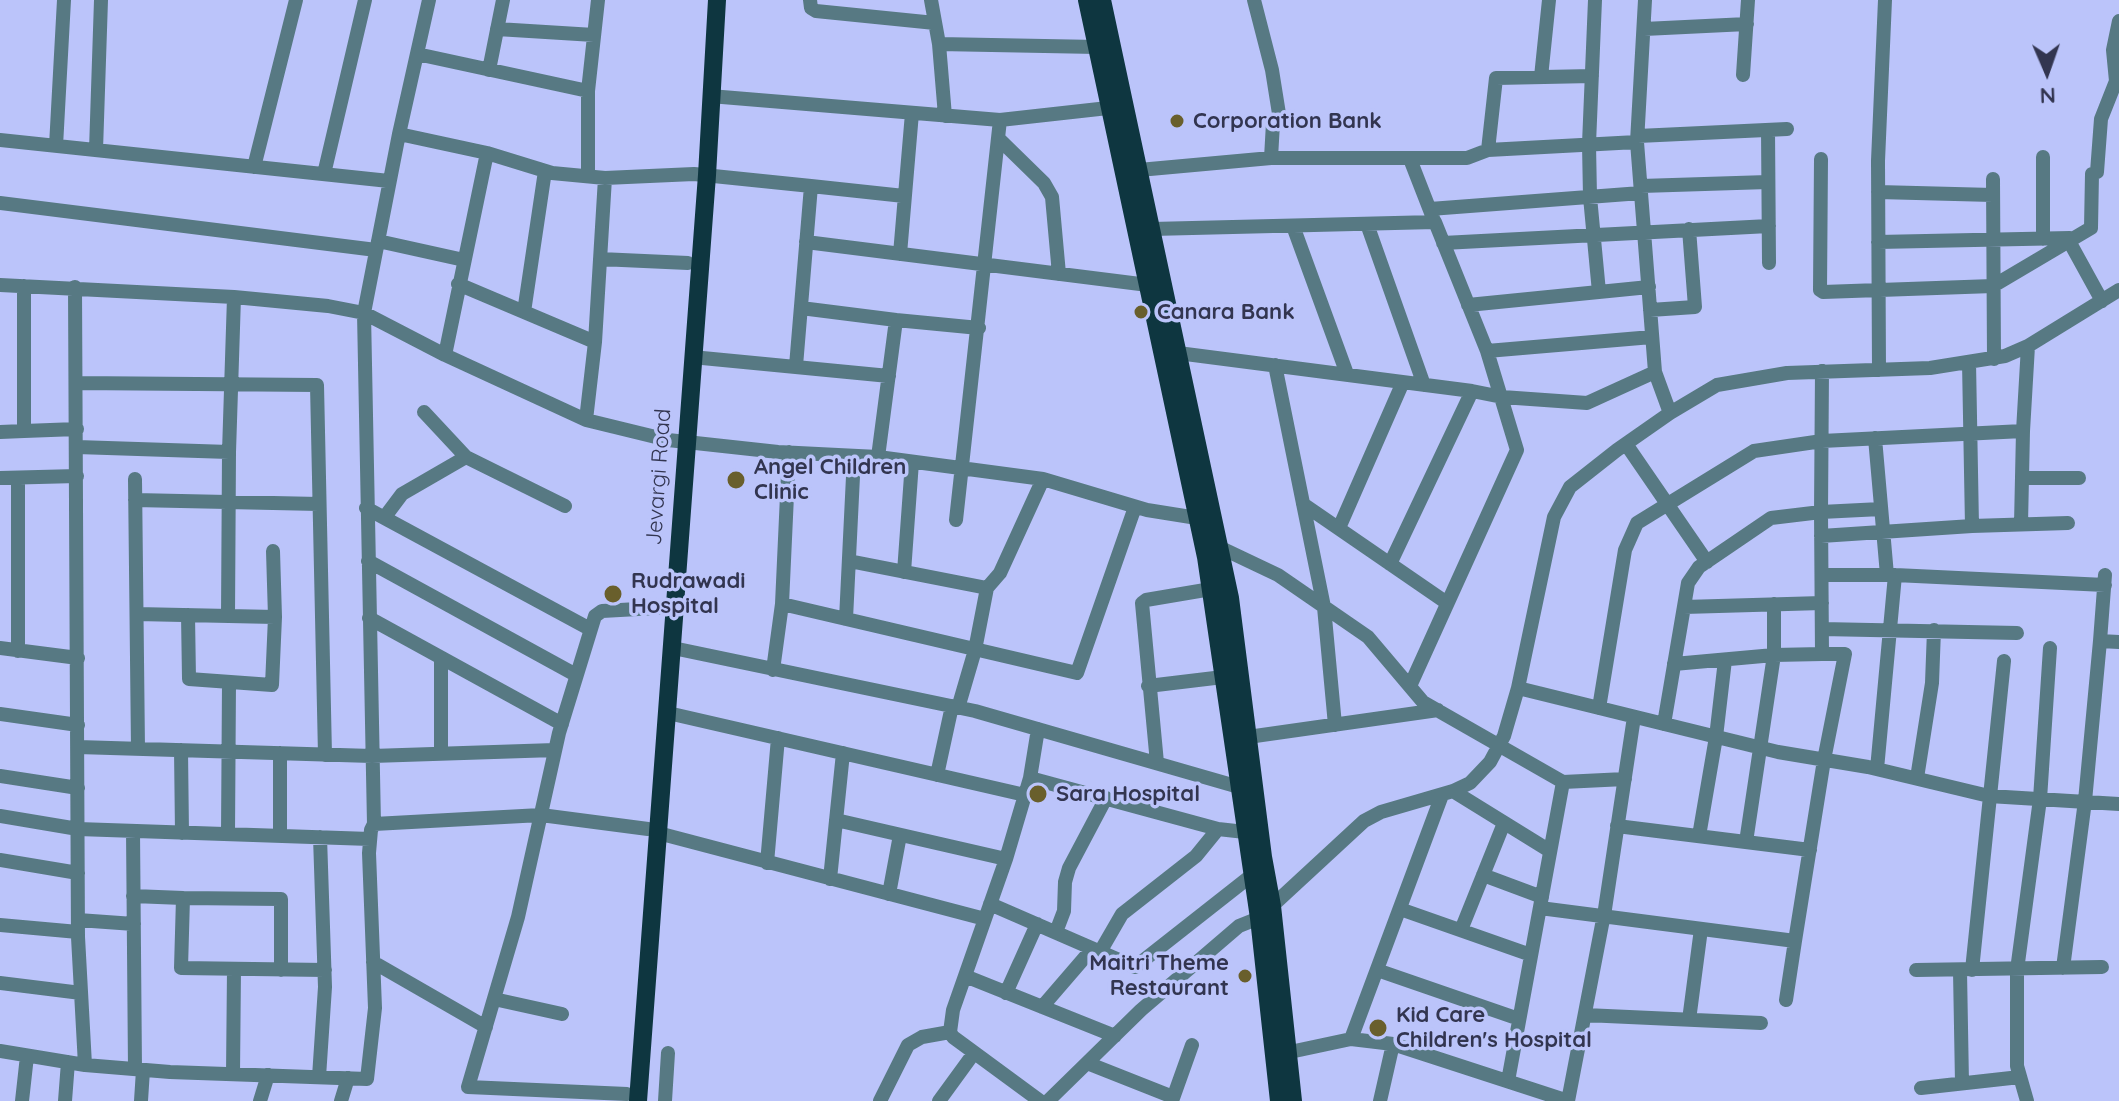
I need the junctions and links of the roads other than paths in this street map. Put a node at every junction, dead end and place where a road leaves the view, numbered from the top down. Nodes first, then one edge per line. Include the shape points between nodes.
1 (64, 0) edge
2 (101, 0) edge
3 (296, 0) edge
4 (365, 0) edge
5 (503, 0) edge
6 (598, 0) edge
7 (706, 0) edge
8 (717, 0) edge
9 (810, 0) edge
10 (931, 0) edge
11 (1100, 0) edge
12 (1254, 0) edge
13 (1549, 0) edge
14 (1595, 0) edge
15 (1645, 0) edge
16 (1748, 0) edge
17 (1885, 0) edge
18 (425, 1) edge
19 (2119, 21) edge
20 (935, 23) junction
21 (1747, 24) junction
22 (497, 29) junction
23 (1644, 29) junction
24 (594, 35) junction
25 (939, 44) junction
26 (1097, 47) junction
27 (417, 54) junction
28 (489, 70) junction
29 (1743, 75) dead end
30 (1592, 76) junction
31 (1541, 77) junction
32 (588, 91) junction
33 (710, 96) junction
34 (1118, 107) junction
35 (912, 113) junction
36 (945, 116) junction
37 (1000, 120) junction
38 (1787, 129) dead end
39 (1768, 130) junction
40 (399, 134) junction
41 (998, 138) junction
42 (1638, 139) junction
43 (0, 140) edge
44 (1589, 144) junction
45 (56, 146) junction
46 (96, 150) junction
47 (1488, 150) junction
48 (487, 153) junction
49 (2043, 157) dead end
50 (1271, 158) junction
51 (1410, 159) junction
52 (1821, 159) dead end
53 (254, 167) junction
54 (1139, 170) junction
55 (545, 171) junction
56 (324, 174) junction
57 (700, 175) junction
58 (588, 176) junction
59 (605, 178) junction
60 (1993, 179) dead end
61 (389, 181) junction
62 (1768, 182) junction
63 (811, 186) junction
64 (1641, 189) junction
65 (1878, 192) junction
66 (1993, 195) junction
67 (904, 196) junction
68 (1590, 197) junction
69 (0, 203) edge
70 (1432, 216) junction
71 (1367, 224) junction
72 (1293, 226) junction
73 (1769, 226) junction
74 (1152, 229) junction
75 (1689, 229) junction
76 (1644, 231) junction
77 (1593, 234) junction
78 (2043, 239) junction
79 (1994, 240) junction
80 (2071, 240) junction
81 (806, 242) junction
82 (1878, 242) junction
83 (1443, 243) junction
84 (377, 245) junction
85 (900, 254) junction
86 (600, 259) junction
87 (464, 260) junction
88 (688, 263) junction
89 (1769, 263) dead end
90 (985, 265) junction
91 (1059, 274) junction
92 (458, 284) junction
93 (0, 285) edge
94 (1148, 285) junction
95 (24, 286) junction
96 (1993, 286) junction
97 (75, 287) junction
98 (1649, 287) junction
99 (1878, 291) junction
100 (1599, 292) junction
101 (2110, 296) edge
102 (234, 297) junction
103 (1468, 305) junction
104 (801, 308) junction
105 (1650, 310) junction
106 (524, 312) junction
107 (364, 313) junction
108 (896, 320) junction
109 (979, 328) junction
110 (1652, 337) junction
111 (595, 342) junction
112 (2028, 346) junction
113 (1487, 351) junction
114 (1178, 353) junction
115 (445, 355) junction
116 (692, 357) junction
117 (1994, 359) junction
118 (1969, 362) junction
119 (1275, 365) junction
120 (796, 366) junction
121 (1879, 370) junction
122 (1822, 371) junction
123 (1655, 372) junction
124 (1347, 374) junction
125 (889, 376) junction
126 (1403, 382) junction
127 (76, 383) junction
128 (232, 385) junction
129 (1424, 385) junction
130 (1472, 391) junction
131 (1502, 397) junction
132 (424, 412) dead end
133 (1670, 413) junction
134 (586, 420) junction
135 (77, 429) junction
136 (24, 431) junction
137 (2023, 431) junction
138 (0, 432) edge
139 (1971, 433) junction
140 (1875, 438) junction
141 (1822, 441) junction
142 (680, 442) junction
143 (1626, 444) junction
144 (77, 447) junction
145 (229, 452) junction
146 (789, 452) junction
147 (854, 456) junction
148 (466, 457) junction
149 (878, 457) junction
150 (912, 462) junction
151 (960, 468) junction
152 (77, 476) junction
153 (0, 478) edge
154 (18, 478) junction
155 (2022, 478) junction
156 (2079, 478) dead end
157 (135, 479) dead end
158 (1043, 479) junction
159 (135, 500) junction
160 (228, 501) junction
161 (319, 504) junction
162 (1303, 504) junction
163 (1667, 505) junction
164 (565, 506) dead end
165 (1135, 507) junction
166 (366, 508) junction
167 (1881, 509) junction
168 (1821, 512) junction
169 (1205, 516) junction
170 (384, 518) junction
171 (956, 520) dead end
172 (2068, 523) dead end
173 (2021, 524) junction
174 (1972, 526) junction
175 (1339, 528) junction
176 (1883, 532) junction
177 (1821, 536) junction
178 (1219, 547) junction
179 (273, 551) dead end
180 (368, 561) junction
181 (849, 561) junction
182 (1707, 562) junction
183 (1390, 564) junction
184 (904, 572) junction
185 (1822, 575) junction
186 (1891, 575) junction
187 (987, 588) junction
188 (1211, 589) junction
189 (1447, 603) junction
190 (1822, 603) junction
191 (782, 604) junction
192 (1774, 604) junction
193 (669, 607) junction
194 (1324, 607) junction
195 (1684, 607) junction
196 (137, 614) junction
197 (188, 615) junction
198 (228, 616) junction
199 (275, 617) junction
200 (369, 618) junction
201 (846, 619) junction
202 (590, 629) junction
203 (1822, 629) junction
204 (1848, 629) junction
205 (1890, 630) junction
206 (1934, 630) junction
207 (2017, 633) dead end
208 (2100, 641) junction
209 (2119, 642) edge
210 (0, 648) edge
211 (673, 648) junction
212 (2050, 648) dead end
213 (975, 650) junction
214 (18, 651) junction
215 (1822, 654) junction
216 (1845, 654) junction
217 (1774, 655) junction
218 (78, 658) junction
219 (441, 658) junction
220 (1725, 660) junction
221 (2004, 661) dead end
222 (1674, 664) junction
223 (773, 670) junction
224 (576, 675) junction
225 (1223, 677) junction
226 (229, 682) junction
227 (1148, 686) junction
228 (1410, 686) junction
229 (1518, 688) junction
230 (955, 707) junction
231 (1599, 708) junction
232 (1438, 710) junction
233 (668, 713) junction
234 (0, 714) edge
235 (1634, 717) junction
236 (562, 724) junction
237 (1664, 724) junction
238 (78, 725) junction
239 (1335, 725) junction
240 (1038, 729) junction
241 (1248, 737) junction
242 (1716, 737) junction
243 (778, 738) junction
244 (1499, 746) junction
245 (78, 747) junction
246 (1761, 748) junction
247 (138, 749) junction
248 (181, 750) junction
249 (555, 750) junction
250 (228, 751) junction
251 (280, 753) junction
252 (843, 753) junction
253 (441, 754) junction
254 (325, 755) junction
255 (372, 756) junction
256 (1824, 760) junction
257 (1157, 763) junction
258 (1877, 769) junction
259 (937, 775) junction
260 (0, 776) edge
261 (1030, 778) junction
262 (1917, 778) junction
263 (1625, 779) junction
264 (1563, 782) junction
265 (1239, 787) junction
266 (78, 788) junction
267 (1448, 793) junction
268 (1025, 795) junction
269 (1989, 796) junction
270 (1106, 798) junction
271 (2040, 799) junction
272 (2085, 801) junction
273 (2119, 804) edge
274 (541, 815) junction
275 (0, 816) edge
276 (836, 820) junction
277 (1504, 823) junction
278 (1617, 826) junction
279 (78, 829) junction
280 (1218, 829) junction
281 (133, 831) junction
282 (653, 831) junction
283 (372, 832) junction
284 (1245, 832) junction
285 (182, 833) junction
286 (228, 834) junction
287 (900, 835) junction
288 (280, 836) junction
289 (1699, 836) junction
290 (320, 837) junction
291 (1746, 842) junction
292 (1810, 850) junction
293 (1550, 851) junction
294 (1006, 859) junction
295 (0, 860) edge
296 (767, 863) junction
297 (78, 873) junction
298 (1252, 875) junction
299 (1483, 875) junction
300 (830, 879) junction
301 (889, 894) junction
302 (133, 896) junction
303 (183, 898) junction
304 (1541, 902) junction
305 (990, 904) junction
306 (1400, 909) junction
307 (1266, 912) junction
308 (1603, 917) junction
309 (985, 919) junction
310 (134, 924) junction
311 (1037, 924) junction
312 (0, 925) edge
313 (78, 926) junction
314 (1701, 929) junction
315 (1461, 930) junction
316 (1056, 932) junction
317 (1795, 941) junction
318 (1096, 950) junction
319 (1531, 955) junction
320 (373, 962) junction
321 (2102, 967) dead end
322 (2063, 968) junction
323 (234, 969) junction
324 (281, 970) junction
325 (325, 970) junction
326 (1377, 970) junction
327 (1916, 970) dead end
328 (1966, 970) junction
329 (2017, 970) junction
330 (965, 976) junction
331 (0, 983) edge
332 (81, 993) junction
333 (1006, 993) junction
334 (494, 999) junction
335 (1786, 1000) dead end
336 (1042, 1007) junction
337 (562, 1014) dead end
338 (1585, 1015) junction
339 (1519, 1019) junction
340 (1689, 1020) junction
341 (1761, 1023) dead end
342 (486, 1027) junction
343 (950, 1032) junction
344 (1115, 1036) junction
345 (1351, 1039) junction
346 (1393, 1044) junction
347 (1192, 1045) dead end
348 (0, 1051) edge
349 (1290, 1052) junction
350 (668, 1053) dead end
351 (974, 1053) junction
352 (27, 1056) junction
353 (68, 1062) junction
354 (1087, 1063) junction
355 (85, 1065) junction
356 (139, 1069) junction
357 (233, 1074) junction
358 (268, 1075) junction
359 (319, 1077) junction
360 (2020, 1077) junction
361 (348, 1078) junction
362 (1508, 1081) junction
363 (1962, 1083) junction
364 (1921, 1088) dead end
365 (466, 1094) edge
366 (531, 1096) edge
367 (631, 1099) edge
368 (1172, 1099) edge
369 (1293, 1100) edge
370 (22, 1101) edge
371 (65, 1101) edge
372 (141, 1101) edge
373 (260, 1101) edge
374 (341, 1101) edge
375 (665, 1101) edge
376 (880, 1101) edge
377 (939, 1101) edge
378 (1040, 1101) edge
379 (1048, 1101) edge
380 (1380, 1101) edge
381 (1568, 1101) edge
382 (2027, 1101) edge

1 - 45 street
2 - 46 street
3 - 53 street
4 - 56 street
5 - 22 street
6 - 24 street
7 - 57 main road
8 - 33 main road, Jevargi Road
9 - 20 street via 816,11
10 - 20 street
11 - 26 main road
11 - 34 main road
12 - 50 street via 1279,110
13 - 31 street
14 - 30 street
15 - 23 street
16 - 21 street
17 - 65 street
18 - 27 street
19 - 80 street via 2114,40 2116,81 2101,119 2097,172 2092,174 2093,224
20 - 25 street
21 - 23 street
21 - 29 street
22 - 24 street
22 - 28 street
23 - 42 street
24 - 32 street
25 - 26 street
25 - 36 street
26 - 34 main road
27 - 28 street
27 - 40 street
28 - 32 street
30 - 31 street
30 - 44 street
31 - 47 street via 1496,78
32 - 58 street
33 - 35 street
33 - 57 main road, Jevargi Road
34 - 37 street
34 - 54 main road
34 - 94 main road
35 - 36 street
35 - 67 street
36 - 37 street
37 - 41 street
38 - 39 street
39 - 42 street
39 - 62 street
40 - 48 street
40 - 61 street
41 - 90 street
41 - 91 street via 1052,197
42 - 44 street
42 - 64 street
43 - 45 street
44 - 47 street
44 - 68 street
45 - 46 street
46 - 53 street
47 - 51 street via 1467,158
48 - 55 street
48 - 87 street
49 - 78 street
50 - 51 street
50 - 54 street
51 - 70 street
52 - 99 street via 1820,290
53 - 56 street
54 - 74 main road
55 - 58 street
55 - 106 street
56 - 61 street
57 - 59 street
57 - 63 street
57 - 88 main road
57 - 116 main road, Jevargi Road
58 - 59 street
59 - 86 street
60 - 66 street
61 - 84 street
62 - 64 street
62 - 73 street
63 - 67 street
63 - 81 street
64 - 68 street
64 - 76 street
65 - 66 street
65 - 82 street
66 - 79 street
67 - 85 street
68 - 70 street
68 - 77 street
69 - 84 street
70 - 71 street
70 - 83 street
71 - 72 street
71 - 129 street
72 - 74 street
72 - 124 street
73 - 75 street
73 - 89 street
74 - 114 main road
75 - 76 street
75 - 105 street via 1695,307
76 - 77 street
76 - 98 street
77 - 83 street
77 - 100 street
78 - 79 street
78 - 80 street
79 - 82 street
79 - 96 street
80 - 96 street
80 - 101 street
81 - 85 street
81 - 104 street
82 - 99 street
83 - 103 street
84 - 87 street
84 - 107 street
85 - 90 street
86 - 88 street
86 - 111 street
87 - 92 street
88 - 142 main road
90 - 91 street
90 - 109 street
91 - 94 street
92 - 106 street
92 - 115 street
93 - 95 street
94 - 169 main road
95 - 97 street
95 - 136 street
96 - 99 street
96 - 117 street
97 - 102 street
97 - 127 street
98 - 100 street
98 - 105 street
99 - 121 street
100 - 103 street
101 - 112 street
102 - 107 street
102 - 128 street
103 - 113 street
104 - 108 street
104 - 120 street
105 - 110 street
106 - 111 street
107 - 115 street
107 - 166 street
108 - 109 street
108 - 125 street
109 - 151 street
110 - 113 street
110 - 123 street
111 - 134 street
112 - 117 street
112 - 137 street
113 - 131 street
114 - 119 street
114 - 169 main road
115 - 134 street
116 - 120 street
116 - 142 main road, Jevargi Road
117 - 118 street
118 - 121 street
118 - 139 street
119 - 124 street
119 - 162 street
120 - 125 street
121 - 122 street
122 - 133 street via 1717,385
122 - 141 street
123 - 131 street via 1587,403
123 - 133 street
124 - 126 street
125 - 149 street
126 - 129 street
126 - 175 street
127 - 128 street
127 - 135 street
128 - 145 street
128 - 161 street via 317,385
129 - 130 street
130 - 131 street
130 - 183 street
131 - 189 street via 1517,450
132 - 148 street
133 - 143 street
134 - 142 street
135 - 136 street
135 - 144 street
136 - 138 street
137 - 139 street
137 - 155 street
139 - 140 street
139 - 174 street
140 - 141 street
140 - 167 street
141 - 163 street via 1754,451
141 - 168 street
142 - 146 street
142 - 193 main road, Jevargi Road
143 - 163 street
143 - 229 street via 1570,487 1554,517
144 - 145 street
144 - 152 street
145 - 160 street
146 - 147 street
146 - 191 street
147 - 149 street
147 - 181 street
148 - 164 street
148 - 170 street via 408,489
149 - 150 street
150 - 151 street
150 - 184 street
151 - 158 street
151 - 171 street
152 - 154 street
152 - 218 street
153 - 154 street
154 - 214 street
155 - 156 street
155 - 173 street
157 - 159 street
158 - 165 street
158 - 187 street via 1000,573
159 - 160 street
159 - 196 street
160 - 161 street
160 - 198 street
161 - 254 street
162 - 175 street
162 - 194 street
163 - 182 street
163 - 231 street via 1637,523 1625,550
165 - 169 street
165 - 213 street via 1077,673
166 - 170 street
166 - 180 street
167 - 168 street
167 - 176 street
168 - 177 street
168 - 182 street via 1771,518
169 - 178 main road
169 - 188 main road
170 - 202 street
172 - 173 street
173 - 174 street
174 - 176 street
175 - 183 street
176 - 177 street
176 - 186 street
177 - 185 street
178 - 194 street via 1278,575
178 - 241 main road
179 - 199 street
180 - 200 street
180 - 224 street
181 - 184 street
181 - 201 street
182 - 195 street via 1688,583
183 - 189 street
184 - 187 street
185 - 186 street
185 - 190 street
186 - 205 street
186 - 208 street via 2105,580
187 - 213 street
188 - 225 main road
188 - 227 street via 1142,603
189 - 228 street
190 - 192 street
190 - 203 street
191 - 201 street
191 - 223 street
192 - 195 street
192 - 217 street
193 - 202 street via 602,611
193 - 211 main road, Jevargi Road
193 - 282 main road
194 - 228 street via 1368,637
194 - 239 street
195 - 222 street
196 - 197 street
196 - 247 street
197 - 198 street
197 - 226 street via 189,679
198 - 199 street
199 - 226 street via 272,685
200 - 219 street
200 - 255 street
201 - 213 street
202 - 224 street
203 - 204 street
203 - 215 street
204 - 205 street
204 - 216 street
205 - 206 street
205 - 258 street
206 - 207 street
206 - 262 street via 1932,683
208 - 209 street
208 - 272 street
210 - 214 street
211 - 223 street
211 - 233 main road, Jevargi Road
212 - 271 street
213 - 230 street
214 - 218 street
215 - 216 street
215 - 217 street
216 - 256 street
217 - 220 street
217 - 246 street
218 - 238 street
219 - 236 street
219 - 253 street
220 - 222 street
220 - 242 street
221 - 269 street
222 - 237 street
223 - 230 street
224 - 236 street
225 - 227 street
225 - 265 main road
226 - 250 street
227 - 257 street
228 - 232 street
229 - 231 street
229 - 244 street
230 - 240 street
230 - 259 street
231 - 235 street
232 - 239 street
232 - 244 street
233 - 243 street
233 - 282 main road, Jevargi Road
234 - 238 street
235 - 237 street
235 - 263 street
236 - 249 street
237 - 242 street
238 - 245 street
239 - 241 street
240 - 257 street
240 - 261 street
241 - 307 main road
242 - 246 street
242 - 289 street
243 - 252 street
243 - 296 street
244 - 264 street
244 - 267 street via 1470,783
245 - 247 street
245 - 266 street
246 - 256 street
246 - 291 street
247 - 248 street
248 - 250 street
248 - 285 street
249 - 253 street
249 - 274 street
250 - 251 street
250 - 286 street
251 - 254 street
251 - 288 street
252 - 259 street
252 - 276 street
253 - 255 street
254 - 255 street
255 - 283 street
256 - 258 street
256 - 292 street
257 - 265 street
258 - 262 street
259 - 268 street
260 - 266 street
261 - 268 street
261 - 270 street
262 - 269 street
263 - 264 street
263 - 278 street
264 - 293 street
265 - 284 main road
266 - 279 street
267 - 277 street
267 - 306 street
267 - 307 street via 1364,821
268 - 294 street
269 - 271 street
269 - 328 street
270 - 280 street
270 - 316 street via 1069,868
271 - 272 street
271 - 329 street
272 - 273 street
272 - 322 street
274 - 282 street
274 - 283 street
274 - 334 street
275 - 279 street
276 - 287 street
276 - 300 street
277 - 293 street
277 - 299 street
278 - 289 street
278 - 308 street
279 - 281 street
279 - 297 street
280 - 284 street
280 - 318 street via 1202,852 1122,914
281 - 285 street
281 - 302 street
282 - 296 street
282 - 367 main road, Jevargi Road
283 - 290 street
283 - 320 street
284 - 298 main road
285 - 286 street
286 - 288 street
287 - 294 street
287 - 301 street
288 - 290 street
289 - 291 street
290 - 325 street
291 - 292 street
292 - 317 street
293 - 304 street
294 - 305 street
295 - 297 street
296 - 300 street
297 - 313 street
298 - 307 main road
298 - 318 street via 1135,967
299 - 304 street
299 - 315 street
300 - 301 street
301 - 309 street
302 - 303 street
302 - 310 street
303 - 323 street via 181,968
303 - 324 street via 281,899
304 - 308 street
304 - 319 street
305 - 309 street
305 - 311 street
306 - 315 street
306 - 326 street
307 - 344 street via 1239,926
307 - 349 main road
307 - 369 main road
308 - 314 street
308 - 338 street
309 - 330 street
310 - 313 street
310 - 356 street
311 - 316 street
311 - 333 street
312 - 313 street
313 - 332 street
314 - 317 street
314 - 340 street
315 - 319 street
316 - 318 street
317 - 335 street
318 - 336 street
319 - 339 street
320 - 342 street
320 - 361 street via 375,1008 367,1079
321 - 322 street
322 - 329 street
323 - 324 street
323 - 357 street
324 - 325 street
325 - 359 street
326 - 339 street
326 - 345 street
327 - 328 street
328 - 329 street
328 - 363 street
329 - 360 street
330 - 333 street
330 - 343 street
331 - 332 street
332 - 355 street
333 - 336 street
334 - 337 street
334 - 342 street
336 - 344 street
338 - 340 street
338 - 381 street
339 - 362 street
340 - 341 street
342 - 365 street
343 - 351 street
343 - 376 street via 908,1045
344 - 354 street
345 - 346 street
345 - 349 street
346 - 362 street
346 - 380 street
347 - 368 street
348 - 352 street
349 - 369 main road
350 - 375 street
351 - 377 street
351 - 378 street
352 - 353 street
352 - 370 street
353 - 355 street
353 - 371 street
354 - 368 street
354 - 379 street
355 - 356 street
356 - 357 street
356 - 372 street
357 - 358 street
358 - 359 street
358 - 373 street
359 - 361 street
360 - 363 street
360 - 382 street
361 - 374 street
362 - 381 street
363 - 364 street
365 - 366 street
366 - 367 street

